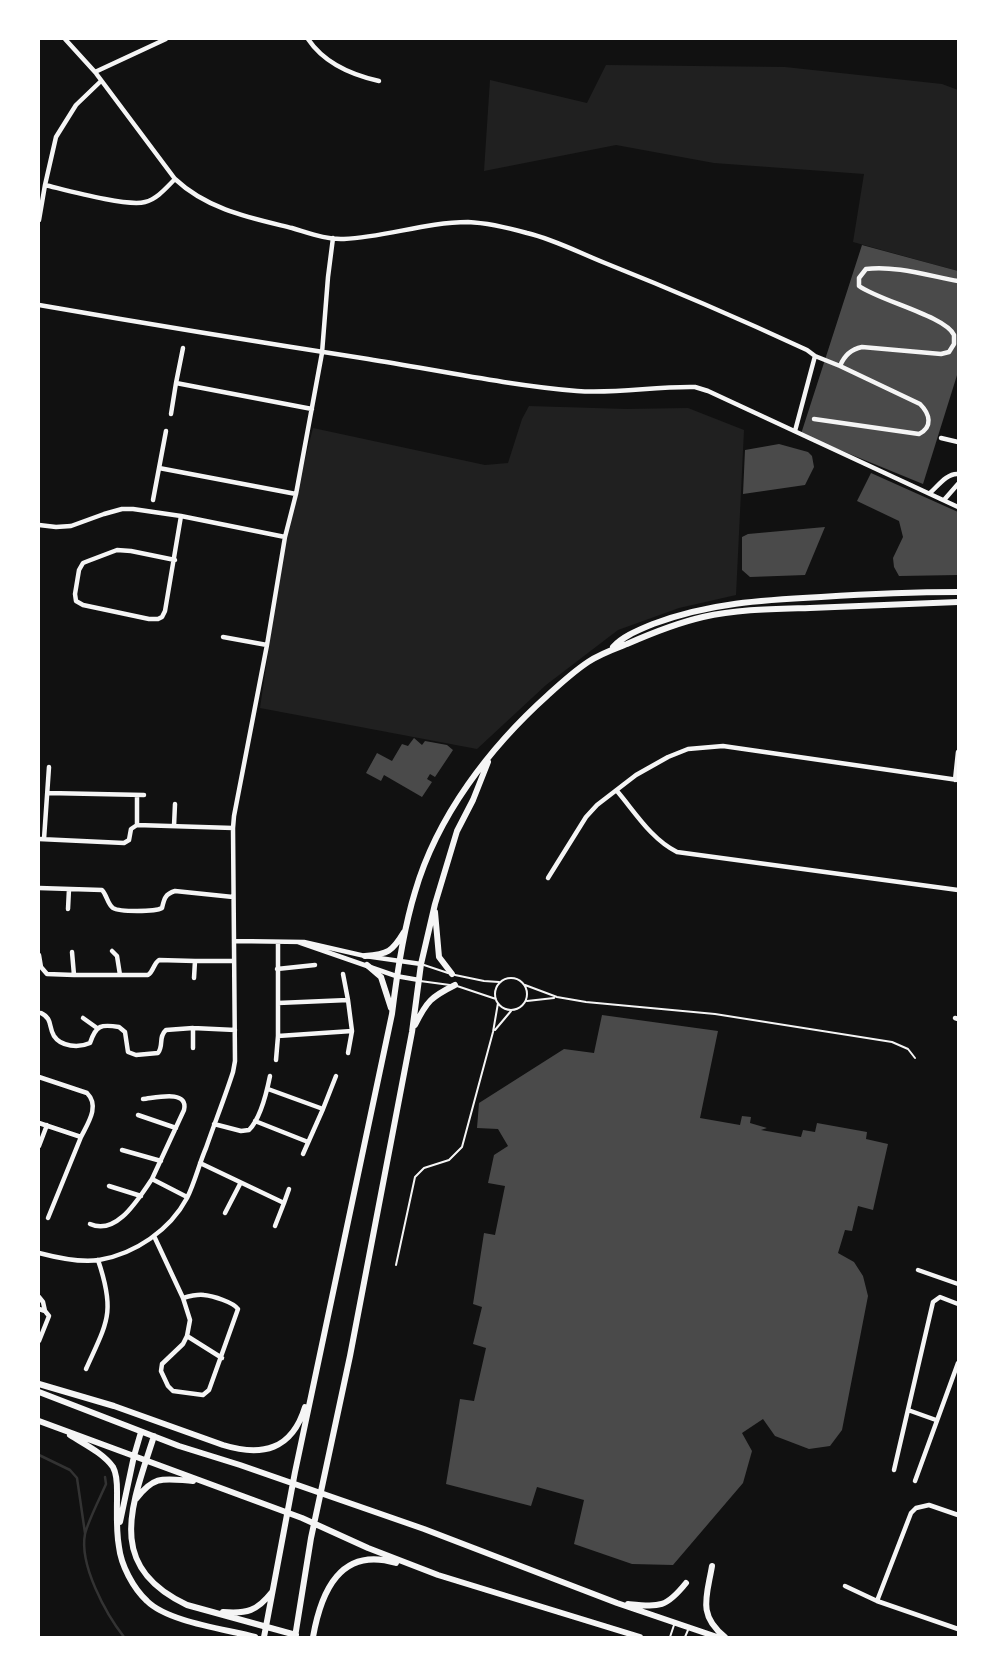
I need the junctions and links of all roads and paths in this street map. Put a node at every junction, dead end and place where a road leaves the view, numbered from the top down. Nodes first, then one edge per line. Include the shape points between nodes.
1 (64, 39) edge
2 (166, 39) edge
3 (308, 39) edge
4 (95, 72) junction
5 (102, 81) junction
6 (379, 81) dead end
7 (176, 179) junction
8 (45, 185) junction
9 (39, 220) edge
10 (334, 238) junction
11 (958, 281) edge
12 (39, 304) edge
13 (183, 348) dead end
14 (322, 353) junction
15 (815, 356) junction
16 (840, 366) junction
17 (176, 383) junction
18 (312, 409) junction
19 (171, 414) dead end
20 (814, 419) dead end
21 (166, 431) dead end
22 (795, 431) junction
23 (940, 438) dead end
24 (958, 442) edge
25 (159, 468) junction
26 (958, 474) edge
27 (958, 484) edge
28 (930, 493) junction
29 (296, 494) junction
30 (153, 500) dead end
31 (944, 500) junction
32 (958, 507) edge
33 (181, 516) junction
34 (39, 525) edge
35 (286, 537) junction
36 (175, 560) junction
37 (958, 592) edge
38 (958, 602) edge
39 (223, 637) dead end
40 (267, 645) junction
41 (613, 648) junction
42 (958, 752) edge
43 (489, 758) junction
44 (49, 766) dead end
45 (957, 780) edge
46 (617, 791) junction
47 (48, 793) junction
48 (137, 795) junction
49 (144, 795) dead end
50 (175, 804) dead end
51 (137, 825) junction
52 (174, 826) junction
53 (233, 828) junction
54 (42, 839) edge
55 (548, 878) dead end
56 (39, 888) edge
57 (69, 888) junction
58 (958, 890) edge
59 (233, 897) junction
60 (435, 904) junction
61 (68, 910) dead end
62 (407, 926) junction
63 (234, 941) junction
64 (278, 942) junction
65 (298, 942) junction
66 (112, 951) dead end
67 (72, 952) dead end
68 (39, 955) edge
69 (365, 956) junction
70 (195, 961) junction
71 (234, 962) junction
72 (399, 962) junction
73 (422, 964) junction
74 (316, 965) dead end
75 (367, 965) junction
76 (277, 968) junction
77 (343, 974) dead end
78 (452, 974) junction
79 (74, 975) junction
80 (120, 975) junction
81 (396, 976) junction
82 (194, 978) dead end
83 (419, 980) junction
84 (501, 982) junction
85 (525, 985) junction
86 (455, 986) junction
87 (557, 998) junction
88 (496, 999) junction
89 (348, 1000) junction
90 (526, 1001) junction
91 (278, 1003) junction
92 (498, 1004) junction
93 (511, 1011) junction
94 (41, 1013) dead end
95 (392, 1014) junction
96 (83, 1018) dead end
97 (97, 1028) junction
98 (193, 1028) junction
99 (235, 1030) junction
100 (352, 1031) junction
101 (412, 1032) junction
102 (493, 1032) junction
103 (278, 1036) junction
104 (193, 1048) dead end
105 (348, 1053) dead end
106 (915, 1058) dead end
107 (276, 1060) dead end
108 (270, 1076) dead end
109 (336, 1076) dead end
110 (39, 1078) edge
111 (268, 1089) junction
112 (143, 1099) dead end
113 (323, 1109) junction
114 (138, 1115) dead end
115 (255, 1121) junction
116 (39, 1123) edge
117 (214, 1124) junction
118 (47, 1125) junction
119 (176, 1128) junction
120 (82, 1137) junction
121 (308, 1142) junction
122 (39, 1146) edge
123 (122, 1150) dead end
124 (303, 1154) dead end
125 (161, 1161) junction
126 (200, 1164) junction
127 (152, 1179) junction
128 (240, 1184) junction
129 (108, 1186) dead end
130 (289, 1190) dead end
131 (140, 1196) junction
132 (187, 1197) junction
133 (284, 1204) junction
134 (225, 1213) dead end
135 (48, 1218) dead end
136 (90, 1224) dead end
137 (275, 1226) dead end
138 (154, 1236) junction
139 (39, 1253) edge
140 (98, 1260) junction
141 (396, 1264) dead end
142 (918, 1270) dead end
143 (958, 1284) edge
144 (39, 1298) edge
145 (183, 1298) junction
146 (958, 1304) edge
147 (39, 1308) edge
148 (45, 1311) junction
149 (187, 1336) junction
150 (39, 1341) edge
151 (222, 1358) junction
152 (958, 1363) edge
153 (86, 1369) dead end
154 (316, 1370) junction
155 (39, 1384) edge
156 (39, 1392) edge
157 (908, 1410) junction
158 (936, 1420) junction
159 (39, 1421) edge
160 (61, 1429) junction
161 (141, 1432) junction
162 (154, 1436) junction
163 (134, 1456) junction
164 (147, 1460) junction
165 (894, 1470) dead end
166 (915, 1481) dead end
167 (203, 1482) junction
168 (136, 1500) junction
169 (958, 1515) edge
170 (118, 1530) junction
171 (712, 1566) dead end
172 (438, 1575) junction
173 (686, 1582) dead end
174 (845, 1586) dead end
175 (273, 1591) junction
176 (877, 1601) junction
177 (617, 1603) junction
178 (212, 1612) junction
179 (675, 1623) junction
180 (266, 1626) junction
181 (689, 1628) junction
182 (958, 1629) edge
183 (229, 1630) junction
184 (623, 1631) junction
185 (295, 1636) edge
186 (237, 1637) edge
187 (255, 1637) edge
188 (264, 1637) edge
189 (313, 1637) edge
190 (628, 1637) edge
191 (640, 1637) edge
192 (670, 1637) edge
193 (685, 1637) edge
194 (717, 1637) edge
195 (725, 1637) edge

1 - 4 street
2 - 4 street
3 - 6 street via 342,69
4 - 5 street
5 - 7 street
5 - 8 street via 76,105 56,137
7 - 8 street via 153,199 136,203
7 - 10 street via 204,200 230,212
8 - 9 street
10 - 14 street
10 - 15 street via 372,236 467,222 529,233 696,300
11 - 16 street via 897,270 866,269 859,278 859,286 946,326 954,335 954,344 949,352 942,354 862,347 847,355
12 - 14 street
13 - 17 street
14 - 18 street
14 - 22 street via 576,391 695,387
15 - 16 street
15 - 22 street
16 - 20 street via 920,404 929,417 928,427 924,432 912,434
17 - 18 street
17 - 19 street
18 - 29 street
21 - 25 street
22 - 28 street
23 - 24 street
25 - 29 street
25 - 30 street
26 - 28 street via 948,477
27 - 31 street
28 - 31 street
29 - 35 street
31 - 32 street
33 - 34 street via 133,509 71,526
33 - 35 street
33 - 36 street
35 - 40 street
36 - 36 street via 165,611 158,619 76,601 79,570 88,560 117,550
37 - 41 main road via 899,592 727,604 691,611 645,627
38 - 41 main road via 730,612 674,625
39 - 40 street
40 - 53 street
41 - 43 main road via 574,672 546,696
42 - 45 street
43 - 60 main road via 457,831
43 - 62 main road via 474,775 442,826 415,891
44 - 47 street
45 - 46 street via 723,746 688,749 668,757 636,775
46 - 55 street via 586,817
46 - 58 street via 653,834 677,852
47 - 48 street
47 - 54 street
48 - 49 street
48 - 51 street
50 - 52 street
51 - 52 street
51 - 54 street via 124,843
52 - 53 street
53 - 59 street
56 - 57 street
57 - 59 street via 102,890 109,904 116,909 154,911 162,908 164,898 176,891
57 - 61 street
59 - 63 street
60 - 73 main road
60 - 78 main road via 437,950
62 - 69 main road via 392,950
62 - 72 main road
63 - 64 street
63 - 71 street
64 - 65 street
64 - 76 street
65 - 69 street via 316,943
65 - 75 street
66 - 80 street via 117,956
67 - 79 street
68 - 79 street via 41,967 47,974
69 - 72 street
70 - 71 street
70 - 80 street via 159,960 148,975
70 - 82 street
71 - 99 street
72 - 73 street
72 - 81 main road
73 - 78 lane
73 - 83 main road
74 - 76 street
75 - 81 street
75 - 95 main road via 384,982
76 - 91 street
77 - 89 street
78 - 84 lane
79 - 80 street
81 - 83 street
81 - 95 main road
83 - 86 lane
83 - 101 main road
84 - 85 lane via 510,978
84 - 88 lane via 496,990
85 - 87 lane
85 - 90 lane
86 - 88 lane
86 - 101 main road via 428,1002
87 - 90 lane
87 - 106 lane via 715,1014 892,1042 908,1049
88 - 92 lane
89 - 91 street
89 - 100 street
90 - 93 lane
91 - 103 street
92 - 93 lane
92 - 102 lane
93 - 102 lane
94 - 97 street via 49,1018 54,1037 70,1045 90,1043
95 - 154 main road
96 - 97 street
97 - 98 street via 114,1026 123,1029 128,1052 136,1055 158,1054 161,1037 166,1030
98 - 99 street
98 - 104 street
99 - 117 street via 234,1066
100 - 103 street
100 - 105 street
101 - 185 main road via 350,1356 311,1538
102 - 141 lane via 462,1147 449,1160 424,1168 415,1177
103 - 107 street
108 - 111 street
109 - 113 street
110 - 120 street via 87,1093 92,1098 93,1111
111 - 113 street
111 - 115 street
112 - 119 street via 176,1096 182,1099 185,1107
113 - 121 street
114 - 119 street
115 - 117 street via 249,1130 241,1131
115 - 121 street
116 - 118 street
117 - 126 street
118 - 120 street
118 - 122 street
119 - 125 street
120 - 135 street
121 - 124 street
123 - 125 street
125 - 127 street
126 - 128 street
126 - 132 street
127 - 131 street
127 - 132 street
128 - 133 street
128 - 134 street
129 - 131 street
130 - 133 street
131 - 136 street via 110,1226 98,1228
132 - 138 street
133 - 137 street
138 - 140 street via 134,1249
138 - 145 street
139 - 140 street via 74,1260
140 - 153 street via 108,1292 108,1311 103,1334
142 - 143 street
144 - 148 street
145 - 149 street via 190,1320
145 - 151 street via 204,1295 237,1306 238,1312
146 - 157 street via 940,1297 933,1302
147 - 148 street
148 - 150 street via 49,1316
149 - 151 street
149 - 151 street via 160,1366 173,1391 199,1396 206,1393
152 - 158 street
154 - 155 main road via 300,1422 290,1437 267,1450 253,1451 223,1445 114,1406
154 - 175 main road
156 - 161 main road
157 - 158 street
157 - 165 street
158 - 166 street
159 - 160 main road
160 - 163 main road
160 - 170 main road via 97,1452 112,1467 116,1476
161 - 162 main road
161 - 163 main road
162 - 164 main road
162 - 177 main road via 424,1529
163 - 164 main road
163 - 170 main road
164 - 167 main road
164 - 168 main road
167 - 168 main road via 163,1479 153,1482
167 - 172 main road via 302,1518
168 - 178 main road via 132,1516 132,1550 147,1576 170,1597
169 - 176 street via 930,1505 916,1508 911,1513
170 - 183 main road via 119,1548 127,1571 147,1601 183,1620
171 - 195 main road via 706,1613
172 - 184 main road
172 - 189 main road via 390,1561 353,1565 330,1585
173 - 177 main road via 674,1598 660,1605
174 - 176 street
175 - 178 main road via 264,1602 248,1612
175 - 180 main road
176 - 182 street
177 - 179 main road
178 - 180 main road
179 - 181 main road
179 - 192 lane
180 - 185 main road
180 - 188 main road
181 - 193 lane
181 - 194 main road
183 - 186 main road
183 - 187 main road
184 - 190 main road
184 - 191 main road

